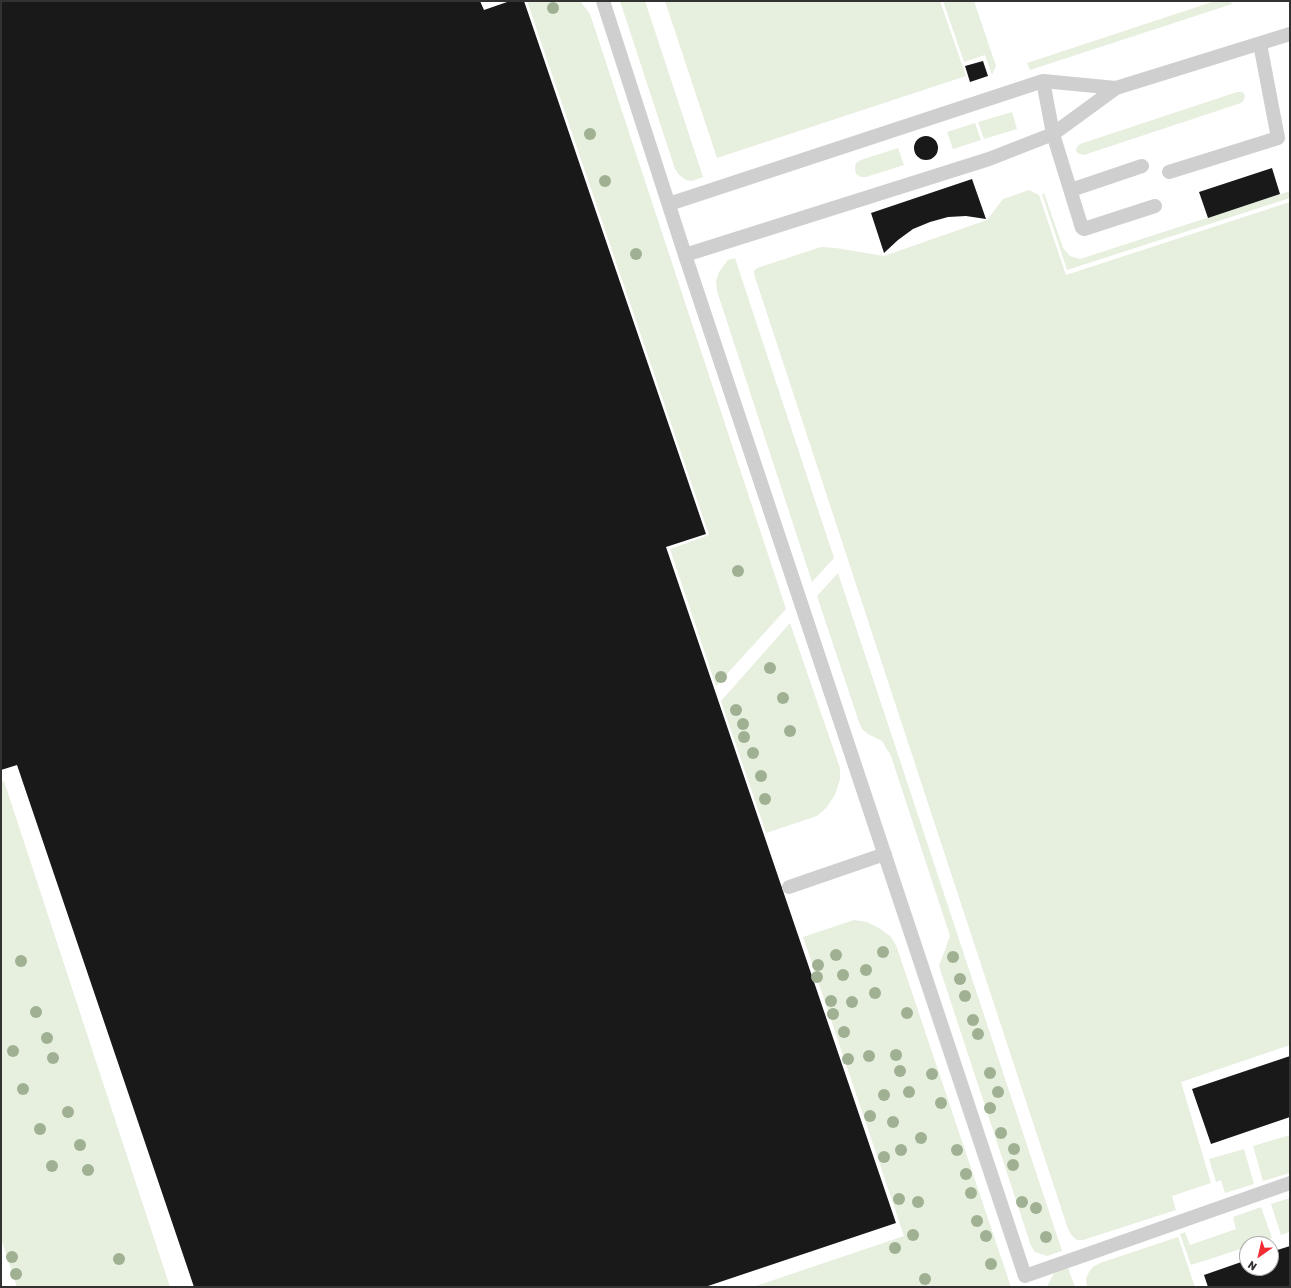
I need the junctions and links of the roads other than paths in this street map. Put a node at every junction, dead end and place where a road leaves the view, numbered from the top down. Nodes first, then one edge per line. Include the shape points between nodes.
1 (603, 1) edge
2 (1290, 34) edge
3 (1260, 44) junction
4 (1043, 81) junction
5 (1116, 88) junction
6 (1053, 134) junction
7 (1142, 166) dead end
8 (1169, 172) dead end
9 (1071, 190) junction
10 (669, 204) junction
11 (1155, 206) dead end
12 (685, 255) junction
13 (885, 854) junction
14 (789, 887) dead end
15 (1290, 1183) edge

1 - 10 lane
2 - 3 lane
3 - 5 lane
3 - 8 lane via 1278,138
4 - 5 lane
4 - 6 lane
4 - 10 lane
5 - 6 lane
6 - 9 lane
6 - 12 lane via 989,159
7 - 9 lane
9 - 11 lane via 1084,229
10 - 12 lane
12 - 13 lane
13 - 14 lane
13 - 15 lane via 1024,1276

